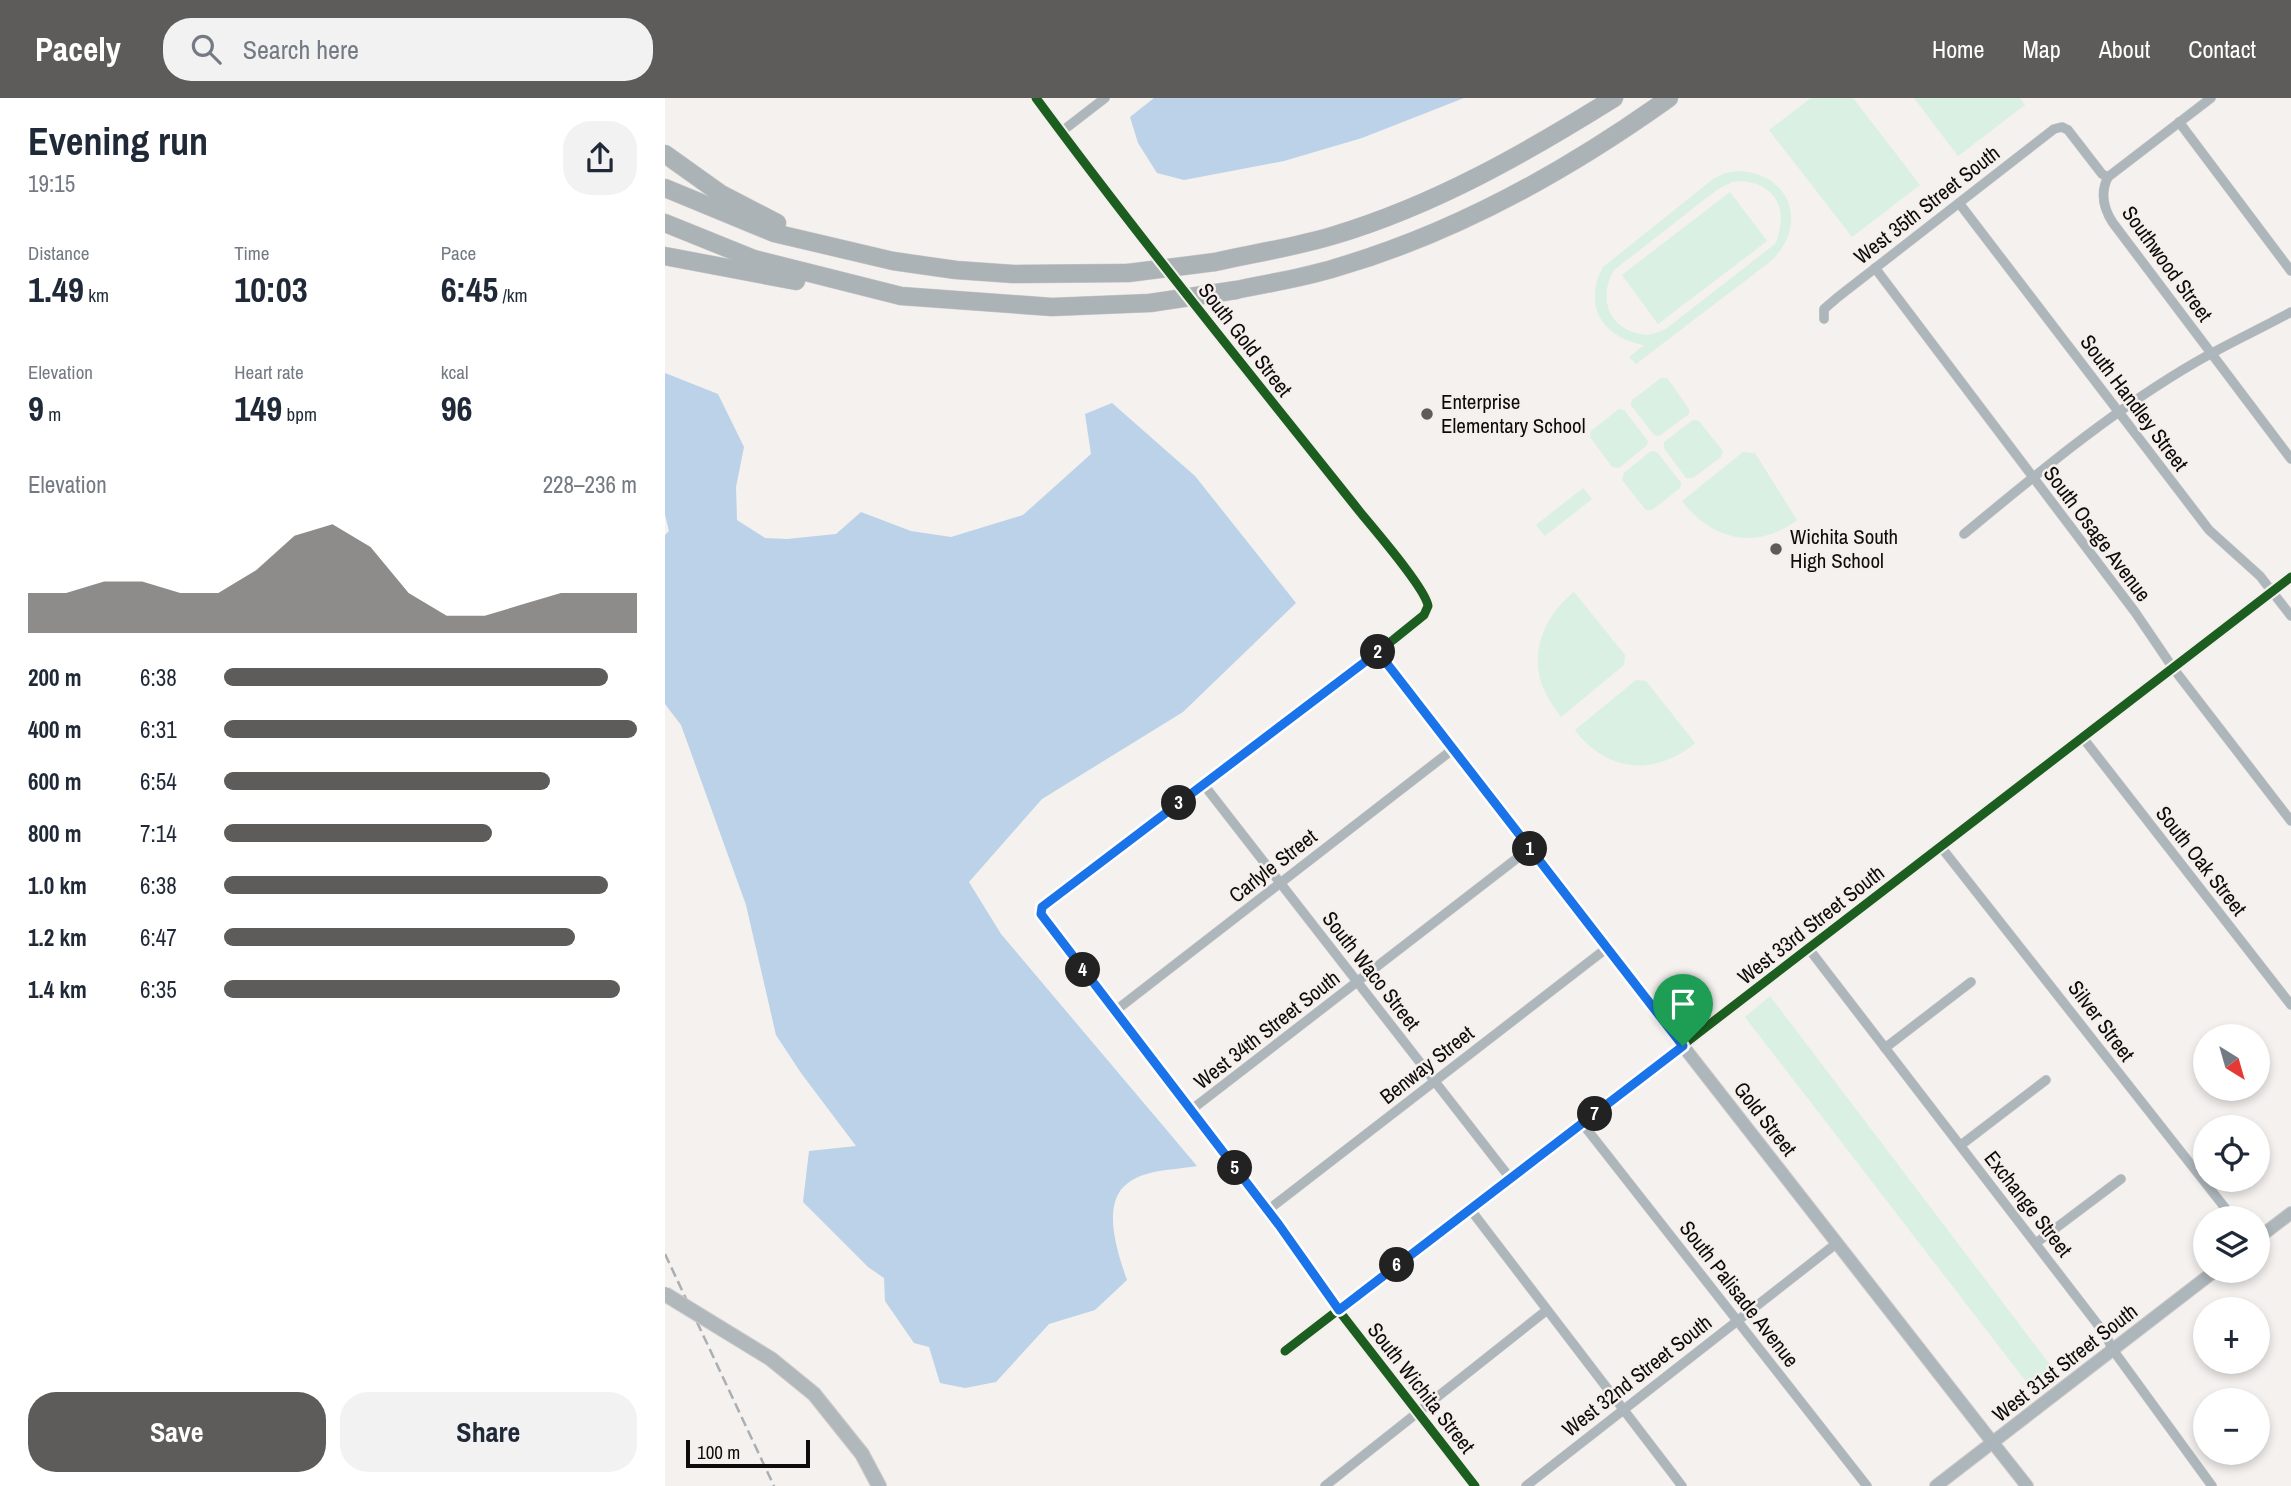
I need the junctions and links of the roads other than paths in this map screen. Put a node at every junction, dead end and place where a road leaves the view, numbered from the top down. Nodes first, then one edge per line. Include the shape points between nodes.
1 (1036, 98) edge
2 (1105, 98) edge
3 (1614, 98) edge
4 (1669, 98) edge
5 (2210, 98) edge
6 (2179, 122) junction
7 (1061, 132) junction
8 (665, 154) edge
9 (2108, 177) junction
10 (665, 188) edge
11 (1959, 203) junction
12 (665, 223) edge
13 (831, 247) junction
14 (665, 256) edge
15 (1875, 268) junction
16 (2291, 271) edge
17 (876, 290) junction
18 (2291, 312) edge
19 (1824, 320) dead end
20 (2211, 354) junction
21 (2120, 413) junction
22 (2291, 459) edge
23 (2033, 479) junction
24 (1964, 534) dead end
25 (2291, 577) edge
26 (2273, 592) junction
27 (2291, 616) edge
28 (1378, 652) junction
29 (2173, 668) junction
30 (2083, 738) junction
31 (1452, 750) junction
32 (1204, 785) junction
33 (2291, 821) edge
34 (1941, 847) junction
35 (1529, 849) junction
36 (1280, 883) junction
37 (1607, 948) junction
38 (1809, 949) junction
39 (1357, 982) junction
40 (1971, 982) dead end
41 (2291, 1005) edge
42 (1115, 1011) junction
43 (1683, 1046) junction
44 (1885, 1048) junction
45 (2046, 1080) dead end
46 (1434, 1081) junction
47 (1191, 1110) junction
48 (1582, 1123) junction
49 (1961, 1145) junction
50 (1510, 1178) junction
51 (2121, 1179) dead end
52 (2224, 1206) edge
53 (1470, 1209) junction
54 (1268, 1210) junction
55 (2291, 1213) edge
56 (2270, 1229) edge
57 (1837, 1242) junction
58 (2036, 1243) junction
59 (2199, 1283) edge
60 (665, 1294) edge
61 (1339, 1310) junction
62 (1547, 1310) junction
63 (1736, 1319) junction
64 (2113, 1350) junction
65 (1285, 1351) dead end
66 (1624, 1409) junction
67 (1417, 1412) junction
68 (1993, 1443) junction
69 (879, 1486) edge
70 (1325, 1486) edge
71 (1475, 1486) edge
72 (1526, 1486) edge
73 (1682, 1486) edge
74 (1867, 1486) edge
75 (1936, 1486) edge
76 (2027, 1486) edge
77 (2212, 1486) edge

1 - 7 street, South Gold Street
2 - 7 street
3 - 13 highway, bridge via 1537,146 1446,193 1335,235 1215,262 1128,273 1013,274 893,261
4 - 17 highway, bridge via 1514,197 1434,233 1335,268 1150,303 1052,307 901,296
5 - 6 street
6 - 9 street
6 - 16 street
7 - 28 street, South Gold Street via 1425,596 1424,615
8 - 13 highway via 721,194
9 - 11 street, West 35th Street South via 2062,127
9 - 20 street, Southwood Street via 2103,195 2109,217
10 - 13 highway via 774,233
11 - 15 street, West 35th Street South
11 - 21 street, South Handley Street
12 - 17 highway via 754,259
14 - 17 highway via 816,285
15 - 19 street, West 35th Street South via 1824,309
15 - 23 street, South Osage Avenue
18 - 20 street
20 - 21 street
20 - 22 street, Southwood Street
21 - 23 street
21 - 26 street, South Handley Street via 2209,530
23 - 24 street
23 - 29 street, South Osage Avenue
25 - 26 street, West 33rd Street South
26 - 27 street, South Handley Street
26 - 29 street, West 33rd Street South
28 - 31 street, Gold Street
28 - 32 street
29 - 30 street, West 33rd Street South
29 - 33 street, South Osage Avenue
30 - 34 street, West 33rd Street South
30 - 41 street, South Oak Street
31 - 35 street, Gold Street
31 - 36 street, Carlyle Street
32 - 36 street, South Waco Street
32 - 42 street, South Wichita Street via 1042,907 1041,914
34 - 38 street, West 33rd Street South
34 - 52 street, Silver Street
35 - 37 street, Gold Street
35 - 39 street, West 34th Street South
36 - 39 street, South Waco Street
36 - 42 street, Carlyle Street
37 - 43 street, Gold Street
37 - 46 street, Benway Street
38 - 43 street, West 33rd Street South
38 - 44 street, Exchange Street
39 - 46 street, South Waco Street
39 - 47 street, West 34th Street South
40 - 44 street
42 - 47 street, South Wichita Street
43 - 48 street, West 33rd Street South
43 - 57 street, Gold Street
44 - 49 street, Exchange Street
45 - 49 street
46 - 50 street, South Waco Street
46 - 54 street, Benway Street
47 - 54 street, South Wichita Street
48 - 50 street, West 33rd Street South
48 - 63 street, South Palisade Avenue
49 - 58 street, Exchange Street
50 - 53 street, West 33rd Street South
51 - 58 street
53 - 61 street, West 33rd Street South
53 - 62 street
54 - 61 street, South Wichita Street
55 - 56 street
57 - 63 street, West 32nd Street South
57 - 68 street, Gold Street
58 - 64 street, Exchange Street
59 - 64 street, West 31st Street South
60 - 69 main road, bridge via 771,1359 814,1394 862,1454
61 - 65 street, West 33rd Street South
61 - 67 street, South Wichita Street
62 - 66 street
62 - 67 street
63 - 66 street, West 32nd Street South
63 - 74 street, South Palisade Avenue
64 - 68 street, West 31st Street South
64 - 77 street, Exchange Street
66 - 72 street, West 32nd Street South
66 - 73 street
67 - 70 street
67 - 71 street, South Wichita Street
68 - 75 street, West 31st Street South
68 - 76 main road

